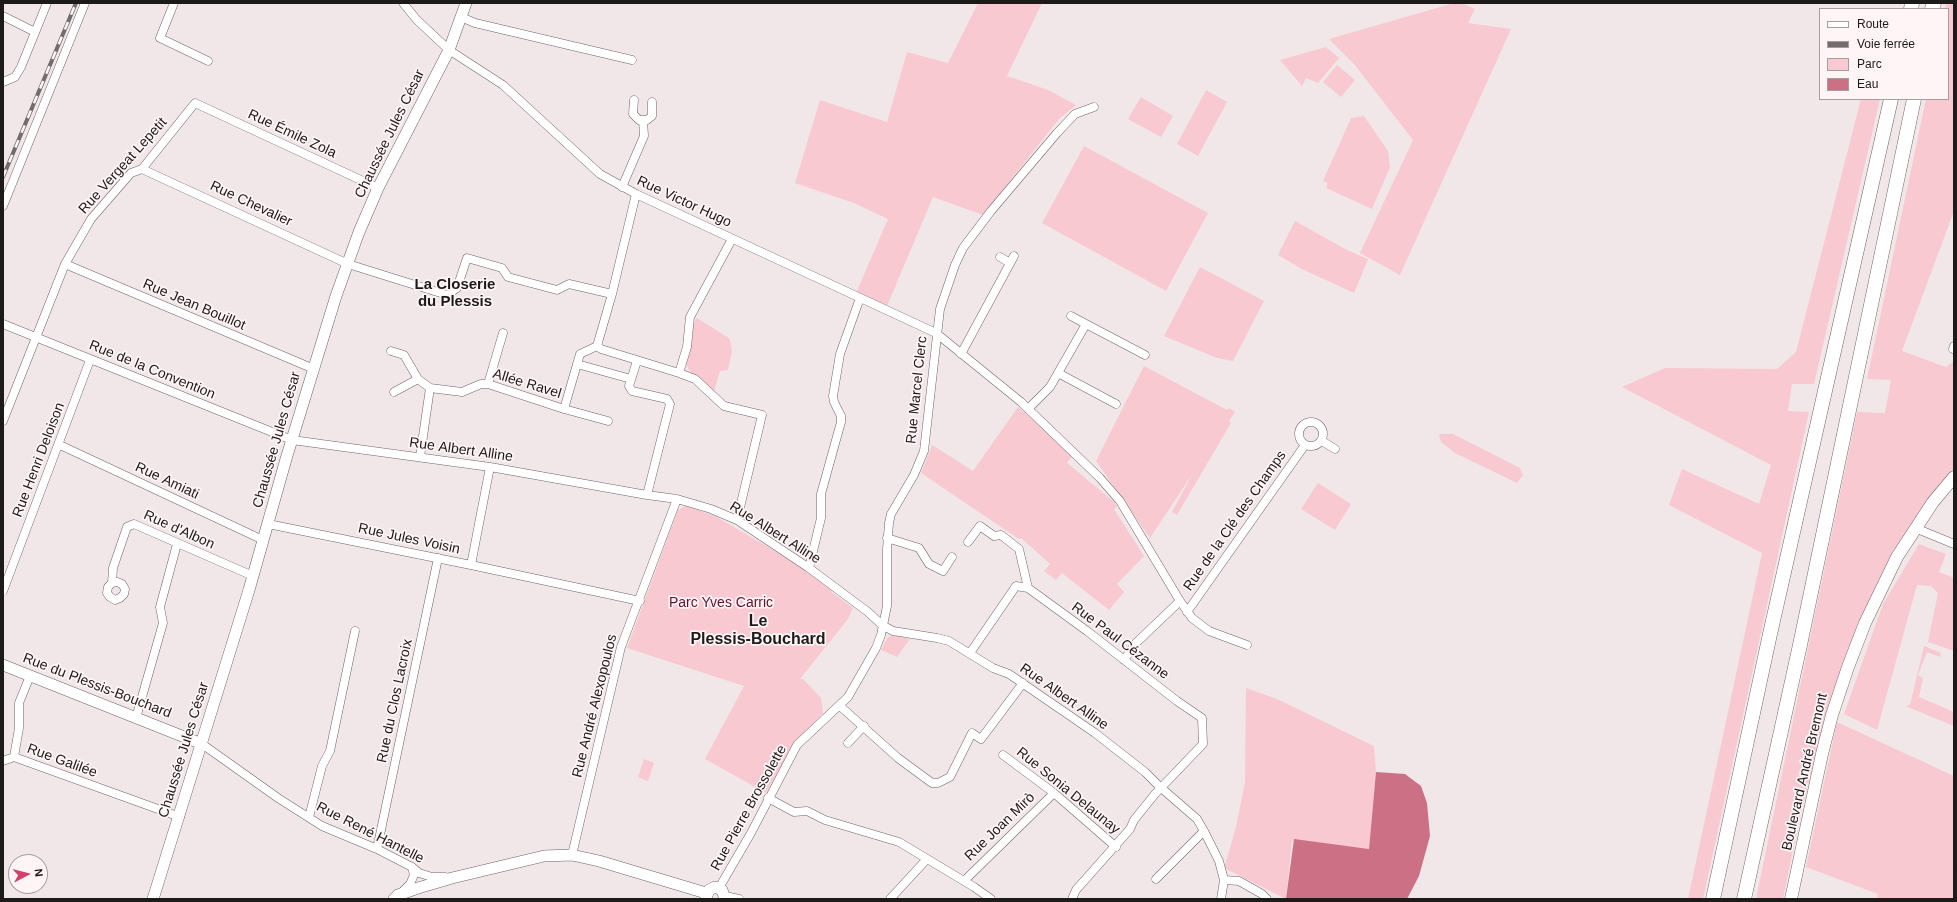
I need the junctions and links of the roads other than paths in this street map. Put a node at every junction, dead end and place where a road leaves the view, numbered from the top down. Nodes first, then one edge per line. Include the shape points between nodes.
1 (47, 3) edge
2 (86, 3) edge
3 (174, 3) edge
4 (403, 3) edge
5 (466, 3) edge
6 (3, 16) edge
7 (461, 17) junction
8 (35, 32) junction
9 (449, 50) junction
10 (632, 60) dead end
11 (208, 61) dead end
12 (3, 82) edge
13 (634, 100) dead end
14 (1891, 100) edge
15 (1914, 100) edge
16 (652, 102) dead end
17 (196, 103) joint
18 (1094, 107) dead end
19 (643, 120) junction
20 (142, 168) junction
21 (622, 187) junction
22 (378, 188) junction
23 (636, 194) junction
24 (3, 206) edge
25 (732, 239) junction
26 (1000, 257) dead end
27 (65, 264) junction
28 (348, 264) junction
29 (612, 294) junction
30 (860, 298) junction
31 (1072, 316) dead end
32 (3, 324) edge
33 (1086, 324) junction
34 (503, 332) dead end
35 (936, 333) junction
36 (36, 337) junction
37 (599, 348) junction
38 (391, 351) dead end
39 (961, 354) junction
40 (1145, 355) dead end
41 (90, 360) junction
42 (637, 361) junction
43 (577, 364) junction
44 (314, 369) junction
45 (679, 372) junction
46 (1058, 373) junction
47 (418, 379) junction
48 (631, 379) junction
49 (488, 384) junction
50 (430, 388) junction
51 (394, 392) dead end
52 (1116, 404) dead end
53 (564, 409) junction
54 (1028, 409) junction
55 (3, 421) edge
56 (608, 421) dead end
57 (292, 440) junction
58 (1322, 441) junction
59 (60, 445) junction
60 (1305, 446) junction
61 (1335, 449) dead end
62 (420, 457) junction
63 (490, 467) junction
64 (1954, 478) edge
65 (647, 495) junction
66 (677, 499) junction
67 (737, 520) junction
68 (268, 524) junction
69 (1920, 530) junction
70 (887, 538) junction
71 (264, 540) junction
72 (968, 542) dead end
73 (177, 544) junction
74 (1954, 544) edge
75 (952, 557) dead end
76 (438, 558) junction
77 (471, 565) junction
78 (809, 568) junction
79 (253, 576) junction
80 (112, 583) dead end
81 (1883, 587) junction
82 (1028, 588) junction
83 (3, 592) edge
84 (640, 601) junction
85 (1180, 602) junction
86 (1187, 612) junction
87 (882, 625) junction
88 (354, 631) dead end
89 (1247, 645) dead end
90 (970, 653) junction
91 (1124, 660) junction
92 (3, 666) edge
93 (30, 676) junction
94 (1023, 683) junction
95 (840, 706) junction
96 (136, 718) junction
97 (864, 726) junction
98 (848, 742) dead end
99 (202, 744) junction
100 (1003, 755) dead end
101 (14, 757) junction
102 (3, 761) edge
103 (1161, 788) junction
104 (1054, 793) junction
105 (768, 798) junction
106 (180, 817) junction
107 (310, 817) junction
108 (1204, 830) junction
109 (1116, 847) junction
110 (377, 849) junction
111 (572, 855) junction
112 (926, 860) junction
113 (412, 867) junction
114 (452, 878) junction
115 (1156, 879) dead end
116 (1224, 880) junction
117 (964, 881) junction
118 (723, 894) edge
119 (706, 896) edge
120 (396, 897) edge
121 (153, 899) edge
122 (739, 899) edge
123 (890, 899) edge
124 (991, 899) edge
125 (1072, 899) edge
126 (1220, 899) edge
127 (1267, 899) edge
128 (1713, 899) edge
129 (1744, 899) edge
130 (1791, 899) edge

1 - 8 street
2 - 24 street
3 - 11 street via 160,38
4 - 9 street, Rue Victor Hugo via 416,20
5 - 7 street, Chaussée Jules César
6 - 8 street
7 - 9 street, Chaussée Jules César
7 - 10 street
8 - 12 street via 15,77
9 - 21 street, Rue Victor Hugo via 503,85 600,174
9 - 22 street, Chaussée Jules César
13 - 19 street via 633,114 639,120
14 - 128 highway
15 - 129 highway
16 - 19 street via 652,116
17 - 20 street, Rue Vergeat Lepetit
17 - 22 street, Rue Émile Zola
18 - 35 street, Rue Marcel Clerc via 1075,114 1057,132 963,248 940,309
19 - 21 street via 644,136
20 - 27 street, Rue Vergeat Lepetit via 131,173 91,219
20 - 28 street, Rue Chevalier
21 - 23 street, Rue Victor Hugo
22 - 28 street, Chaussée Jules César
23 - 25 street, Rue Victor Hugo
23 - 29 street
25 - 30 street, Rue Victor Hugo
25 - 45 street via 690,317 687,347
26 - 39 street via 1012,260
27 - 36 street, Rue Vergeat Lepetit
27 - 44 street, Rue Jean Bouillot
28 - 29 street, Rue Chevalier via 447,295 457,288 467,258 502,268 508,277 557,290 569,284
28 - 44 street, Chaussée Jules César
29 - 37 street
30 - 35 street, Rue Victor Hugo
30 - 78 street via 840,354 833,396 841,422 821,494 822,518
31 - 33 street
32 - 36 street, Rue de la Convention
33 - 40 street
33 - 46 street
34 - 49 street
35 - 39 street, Rue Victor Hugo
35 - 70 street, Rue Marcel Clerc via 924,451 914,475 891,514
36 - 41 street, Rue de la Convention
36 - 55 street, Rue Vergeat Lepetit
37 - 42 street
37 - 43 street, Allée Ravel via 580,354
38 - 47 street via 404,355
39 - 54 street, Rue Victor Hugo
41 - 57 street, Rue de la Convention
41 - 59 street, Rue Henri Deloison
42 - 45 street
42 - 48 street
43 - 48 street
43 - 53 street, Allée Ravel
44 - 57 street, Chaussée Jules César
45 - 67 street via 695,379 724,406 762,414
46 - 52 street
46 - 54 street via 1050,387
47 - 50 street
47 - 51 street
48 - 65 street via 629,386 632,391 669,401
49 - 50 street, Allée Ravel via 481,384 462,392
49 - 53 street, Allée Ravel
50 - 62 street
53 - 56 street
54 - 85 street, Rue Victor Hugo via 1117,497
57 - 62 street, Rue Albert Alline
57 - 68 street, Chaussée Jules César
58 - 60 street, Rue de la Clé des Champs via 1316,446
58 - 60 street, Rue de la Clé des Champs via 1323,431 1318,424 1304,424 1300,432
58 - 61 street
59 - 71 street, Rue Amiati
59 - 83 street, Rue Henri Deloison
60 - 86 street, Rue de la Clé des Champs
62 - 63 street, Rue Albert Alline
63 - 65 street, Rue Albert Alline
63 - 77 street, Rue Jules Voisin
64 - 69 main road, Boulevard André Bremont
64 - 81 main road, Boulevard André Bremont via 1913,531
65 - 66 street, Rue Albert Alline
66 - 67 street, Rue Albert Alline
66 - 84 street, Rue André Alexopoulos
67 - 78 street, Rue Albert Alline
68 - 71 street, Chaussée Jules César
68 - 76 street, Rue Jules Voisin
69 - 74 street
69 - 81 main road, Boulevard André Bremont
70 - 75 street via 919,548 929,564 943,571
70 - 87 street, Rue Marcel Clerc via 887,606
71 - 79 street, Chaussée Jules César
72 - 82 street via 980,526 994,536 1001,535 1019,549
73 - 79 street, Rue d'Albon
73 - 80 street, Rue d'Albon via 134,524 127,527
73 - 96 street via 160,607 163,623
76 - 77 street, Rue Jules Voisin
76 - 110 street, Rue du Clos Lacroix
77 - 84 street
78 - 87 street, Rue Albert Alline
79 - 99 street, Chaussée Jules César
81 - 130 main road, Boulevard André Bremont via 1850,661 1832,715
82 - 90 street via 1016,586
82 - 91 street, Rue Paul Cézanne
84 - 111 street, Rue André Alexopoulos via 621,647
85 - 86 street, Rue Victor Hugo
85 - 91 street via 1136,643
86 - 89 street, Rue Victor Hugo via 1209,631
87 - 90 street, Rue Albert Alline via 893,631 949,641
87 - 95 street, Rue Pierre Brossolette via 876,648 848,697
88 - 107 street via 330,751 322,766
90 - 94 street, Rue Albert Alline
91 - 103 street, Rue Paul Cézanne via 1202,718 1203,744
92 - 93 street, Rue du Plessis-Bouchard
93 - 96 street, Rue du Plessis-Bouchard
93 - 101 street, Rue Galilée via 19,703 19,728
94 - 97 street via 982,739 972,733 950,777 938,783 932,783 898,758
94 - 103 street, Rue Albert Alline via 1095,733 1145,772
95 - 97 street
95 - 105 street, Rue Pierre Brossolette via 797,745
96 - 99 street, Rue du Plessis-Bouchard
97 - 98 street
99 - 106 street, Chaussée Jules César
99 - 107 street, Rue René Hantelle via 278,798
100 - 104 street, Rue Sonia Delaunay
101 - 102 street
101 - 106 street, Rue Galilée
103 - 108 street, Rue Albert Alline via 1197,819
103 - 109 street via 1134,820
104 - 109 street, Rue Sonia Delaunay
104 - 117 street, Rue Joan Mirò
105 - 112 street via 794,812 807,811 825,820 899,842
105 - 118 street, Rue Pierre Brossolette
106 - 121 street, Chaussée Jules César
107 - 110 street, Rue René Hantelle via 322,826
108 - 115 street
108 - 116 street, Rue Albert Alline via 1219,861
109 - 125 street via 1076,890
110 - 113 street, Rue René Hantelle
111 - 114 street via 544,856
111 - 119 street via 599,861
112 - 117 street
112 - 123 street
113 - 114 street, Rue René Hantelle via 419,873 432,877
113 - 120 street via 414,875 410,884
114 - 120 street
116 - 126 street
116 - 127 street via 1239,881
117 - 124 street
118 - 119 street via 712,888
118 - 122 street

